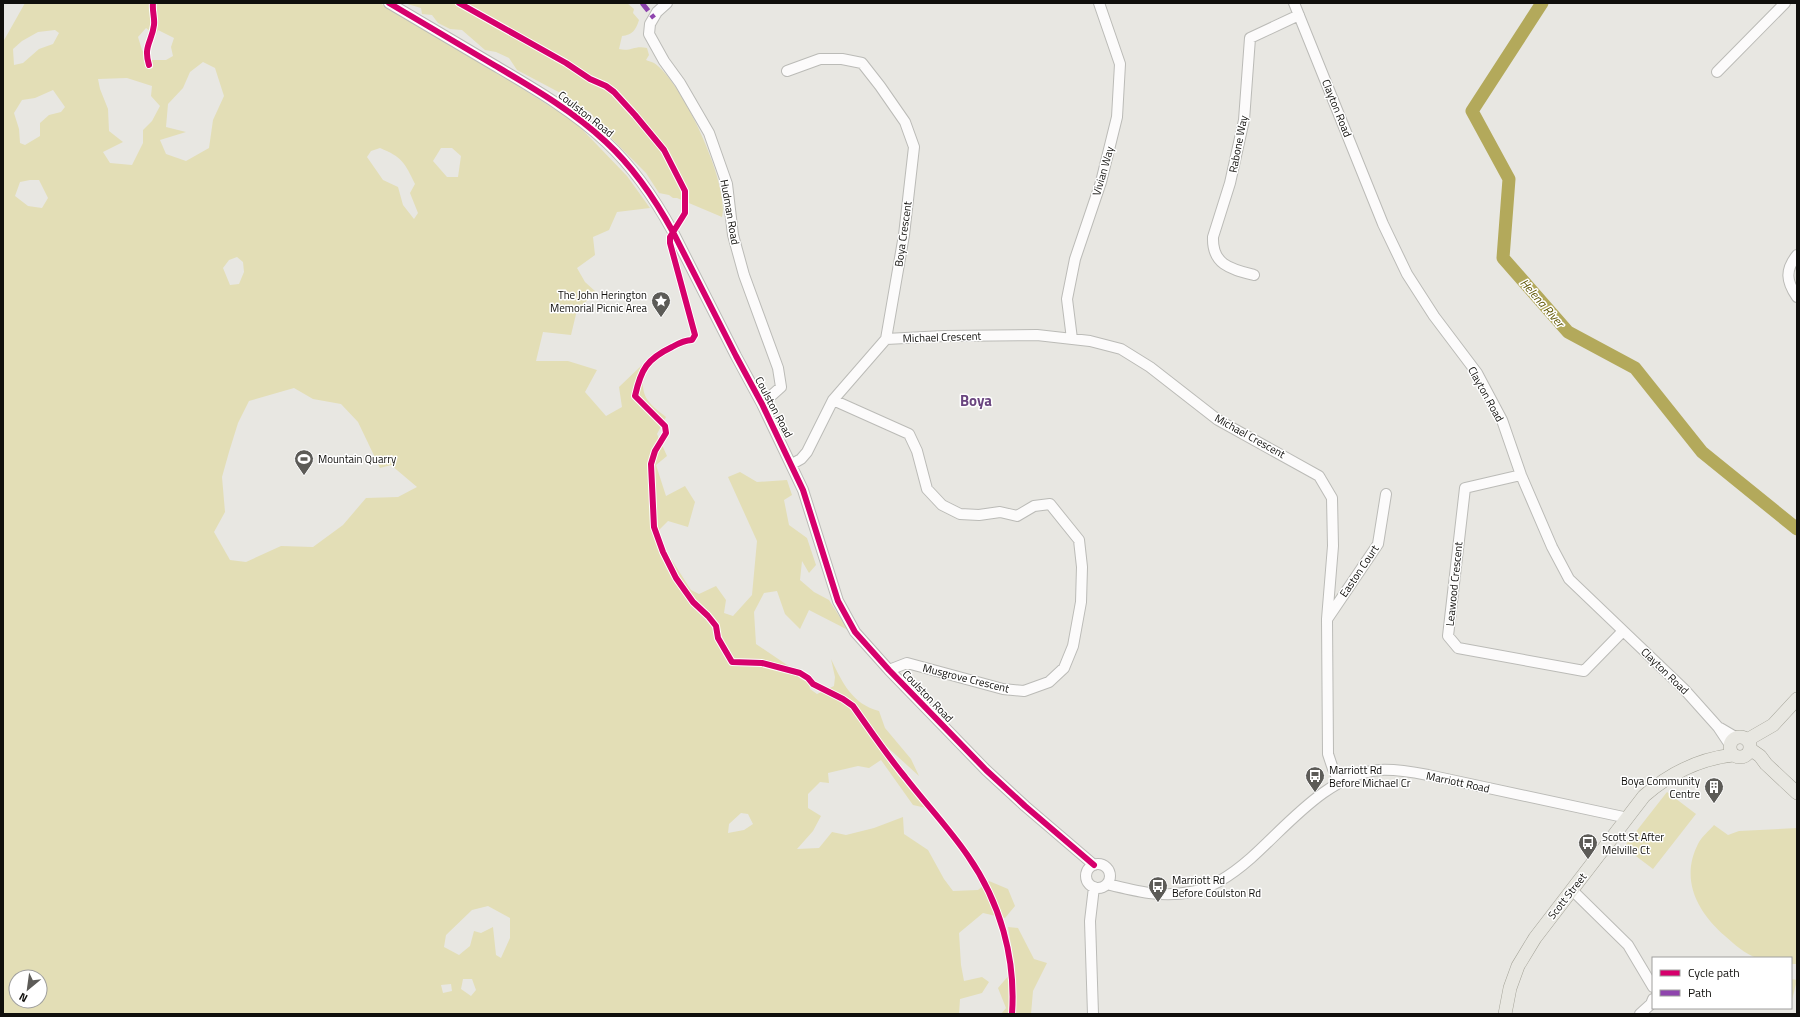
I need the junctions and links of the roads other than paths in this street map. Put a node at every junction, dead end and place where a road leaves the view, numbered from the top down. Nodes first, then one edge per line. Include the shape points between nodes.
1 (389, 3) edge
2 (667, 3) edge
3 (1099, 3) edge
4 (1294, 3) edge
5 (1785, 3) edge
6 (1299, 15) junction
7 (787, 71) dead end
8 (1717, 72) dead end
9 (1797, 255) edge
10 (1254, 276) dead end
11 (1797, 297) edge
12 (886, 339) junction
13 (1072, 339) junction
14 (833, 400) junction
15 (762, 404) junction
16 (792, 464) junction
17 (1521, 475) junction
18 (1386, 494) dead end
19 (1327, 619) junction
20 (1623, 631) junction
21 (889, 670) junction
22 (1797, 699) edge
23 (1741, 747) junction
24 (1340, 782) junction
25 (1797, 793) edge
26 (1628, 818) junction
27 (1091, 869) junction
28 (1110, 873) junction
29 (1100, 886) junction
30 (1572, 890) junction
31 (1158, 893) junction
32 (1652, 985) edge
33 (1652, 1002) edge
34 (1093, 1014) edge
35 (1504, 1014) edge
36 (1640, 1014) edge

1 - 15 street, Coulston Road via 544,94 608,143 656,200
2 - 15 street, Hudman Road via 657,12 650,24 649,34 709,133 727,184 733,235 744,275 778,368 781,387
3 - 13 street, Vivian Way via 1120,64 1117,117 1101,182 1075,259 1067,299
4 - 6 street, Clayton Road
5 - 8 street
6 - 10 street, Rabone Way via 1250,38 1244,120 1230,183 1213,237 1215,255 1222,263 1236,271
6 - 17 street, Clayton Road via 1383,224 1408,274 1434,316 1477,373 1502,420
7 - 12 street, Boya Crescent via 820,59 842,59 862,63 908,128 914,147 904,235
9 - 11 street via 1787,272
12 - 13 street, Michael Crescent via 1037,335
12 - 14 street
13 - 19 street, Michael Crescent via 1121,350 1150,368 1218,420 1319,476 1332,498 1333,546
14 - 16 street via 807,452
14 - 21 street, Musgrove Crescent via 909,434 917,451 927,489 942,505 960,514 1000,512 1017,516 1034,506 1050,504 1078,540 1082,581 1073,646 1064,668 1049,682 1024,691 1003,689 907,663
15 - 16 street, Coulston Road
16 - 21 street, Coulston Road via 814,519 838,601 855,632
17 - 20 street, Clayton Road via 1552,547 1569,579
17 - 20 street, Leawood Crescent via 1464,488 1448,636 1458,648 1584,671
18 - 19 street, Easton Court via 1378,544
19 - 24 street, Michael Crescent via 1328,754
20 - 23 street, Clayton Road
21 - 27 street, Coulston Road via 986,770 1072,847
22 - 23 main road, Scott Street via 1773,725 1760,731
23 - 25 main road, Clayton Road via 1760,756
23 - 26 main road, Scott Street via 1697,763 1660,782 1644,796
24 - 26 street, Marriott Road via 1364,773 1400,770
24 - 31 street, Marriott Road via 1315,800 1234,873 1192,892
26 - 30 main road, Scott Street
27 - 28 street, Marriott Road via 1102,865
27 - 29 street, Coulston Road via 1087,881
28 - 29 street
28 - 31 street, Marriott Road via 1121,880
29 - 31 street, Marriott Road via 1151,895
29 - 34 street via 1091,909
30 - 32 street via 1628,945
30 - 35 main road, Scott Street via 1520,962
33 - 36 street

